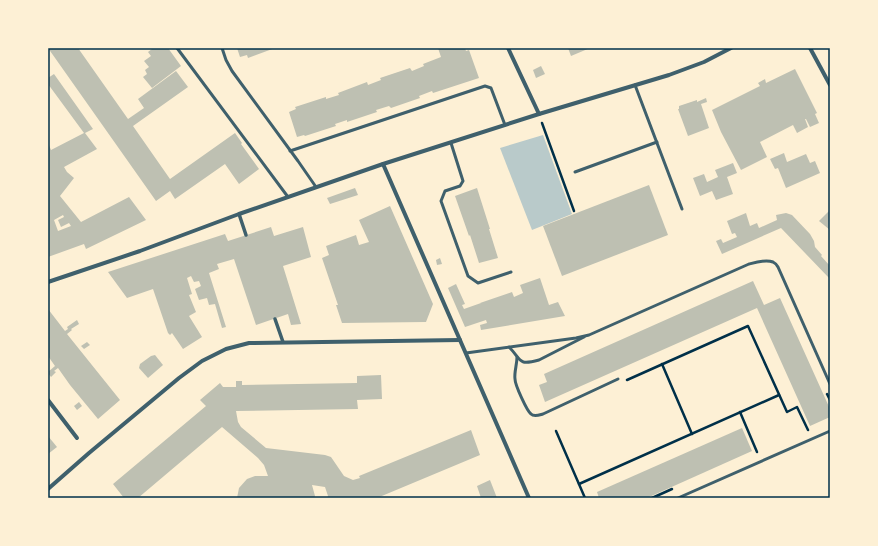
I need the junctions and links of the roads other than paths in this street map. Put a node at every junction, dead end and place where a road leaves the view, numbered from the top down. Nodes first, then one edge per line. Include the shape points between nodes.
1 (177, 48) edge
2 (222, 48) edge
3 (508, 48) edge
4 (731, 48) edge
5 (810, 48) edge
6 (635, 85) junction
7 (830, 85) edge
8 (538, 114) junction
9 (505, 125) junction
10 (657, 142) junction
11 (451, 143) junction
12 (290, 151) junction
13 (383, 164) junction
14 (575, 172) dead end
15 (316, 187) junction
16 (288, 197) junction
17 (682, 209) dead end
18 (239, 214) junction
19 (246, 235) dead end
20 (511, 272) dead end
21 (48, 282) edge
22 (275, 319) dead end
23 (589, 335) junction
24 (460, 340) junction
25 (283, 342) junction
26 (509, 347) junction
27 (466, 353) junction
28 (517, 357) junction
29 (618, 379) road end
30 (830, 384) edge
31 (48, 400) edge
32 (830, 431) edge
33 (77, 438) dead end
34 (49, 486) edge
35 (528, 498) edge
36 (678, 498) edge

1 - 16 lane
2 - 12 lane via 232,71
3 - 8 street
4 - 6 street via 704,62
5 - 7 street
6 - 8 street
6 - 10 lane
8 - 9 street
9 - 11 street
9 - 12 lane via 491,88 485,86
10 - 14 lane
10 - 17 lane
11 - 13 street
11 - 20 lane via 463,181 460,186 445,191 441,201 468,276 478,283
12 - 15 lane
13 - 15 street
13 - 24 street
15 - 16 street
16 - 18 street
18 - 19 street
18 - 21 street
22 - 25 street
23 - 26 lane
23 - 28 lane via 539,360 526,363
23 - 30 lane via 749,264 774,262
24 - 25 street
24 - 27 street
25 - 34 street via 249,343 226,349 202,361
26 - 27 lane
26 - 28 lane
27 - 35 street
28 - 29 lane via 515,380 532,415 543,414
31 - 33 street
32 - 36 lane

